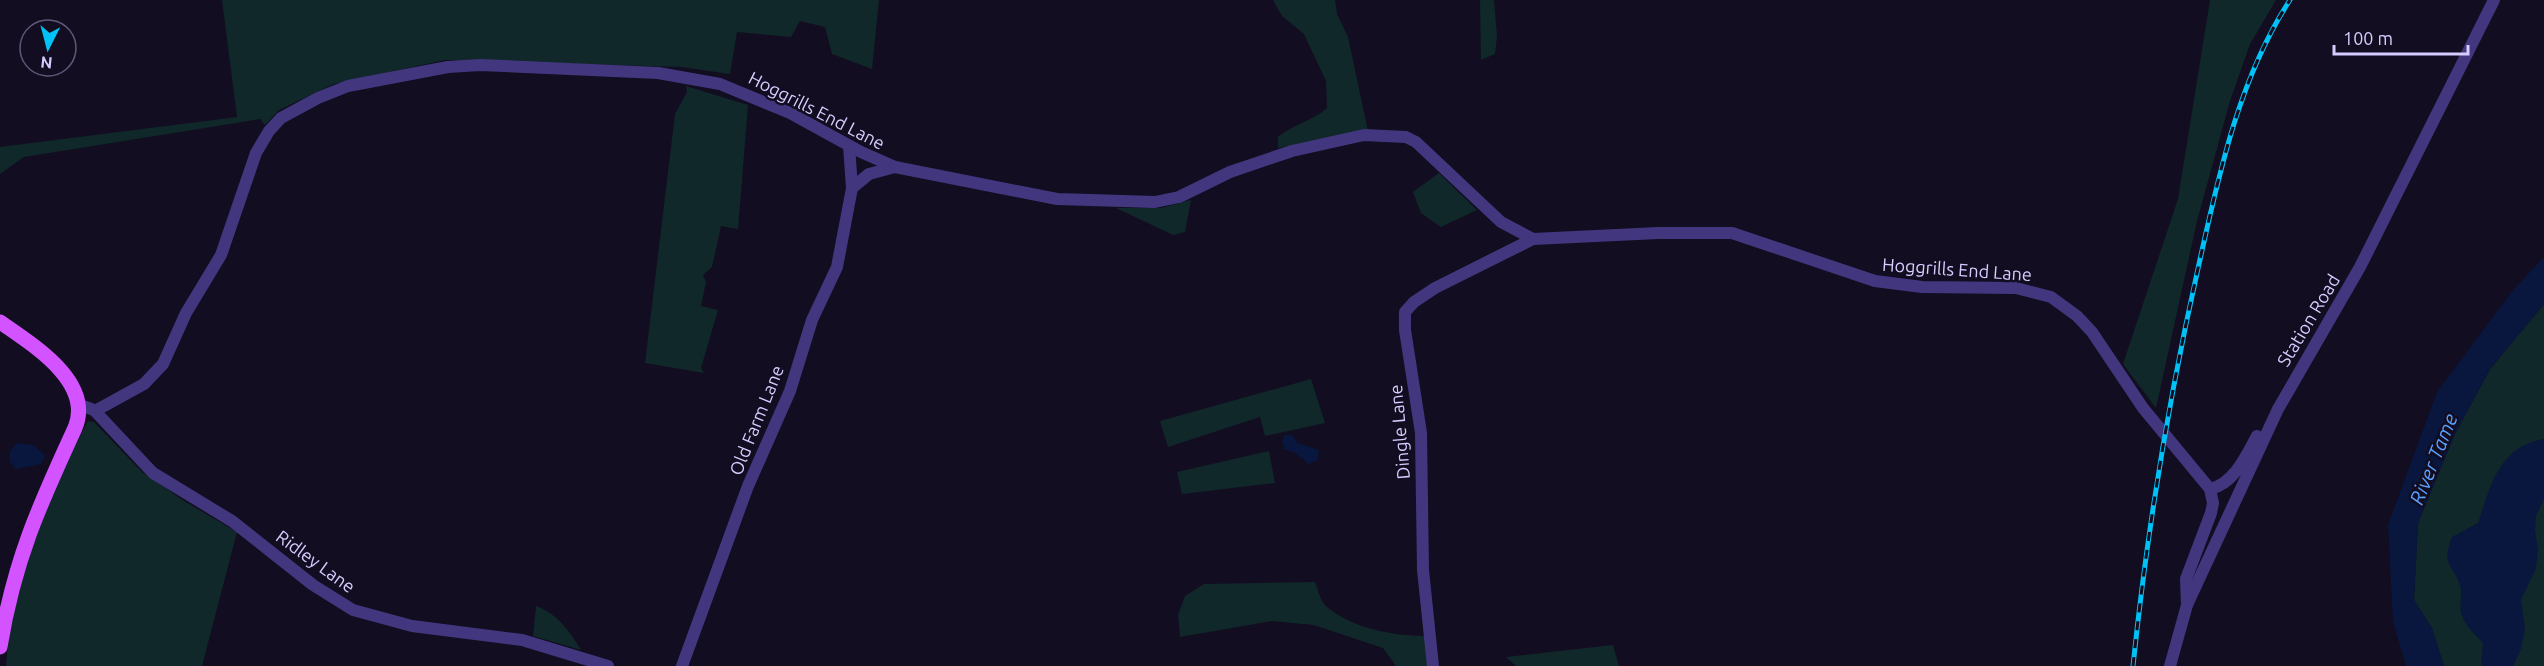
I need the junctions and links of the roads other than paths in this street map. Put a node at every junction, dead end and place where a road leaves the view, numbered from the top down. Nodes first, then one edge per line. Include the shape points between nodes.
1 (2494, 0) edge
2 (849, 146) junction
3 (895, 167) junction
4 (852, 188) junction
5 (1512, 230) junction
6 (1533, 239) junction
7 (1505, 255) junction
8 (0, 322) edge
9 (80, 405) junction
10 (2278, 409) junction
11 (95, 411) junction
12 (2210, 489) junction
13 (2187, 605) junction
14 (0, 647) edge
15 (683, 665) edge
16 (608, 666) edge
17 (1433, 666) edge
18 (2170, 666) edge

1 - 10 street, Station Road via 2360,267
2 - 3 street, Hoggrills End Lane
2 - 4 street, Old Farm Lane
2 - 11 street, Hoggrills End Lane via 751,94 658,73 461,65 348,86 289,113 269,130 252,161 221,255 190,305 163,364 144,384
3 - 4 street via 869,174
3 - 5 street, Hoggrills End Lane via 1039,197 1155,202 1184,195 1267,158 1345,139 1392,135 1416,142
4 - 15 street, Old Farm Lane via 837,267 812,320 790,391 747,486
5 - 6 street, Hoggrills End Lane
5 - 7 street
6 - 7 street, Dingle Lane
6 - 12 street, Hoggrills End Lane via 1732,233 1875,281 1922,287 2028,290 2051,297 2077,316
7 - 17 street, Dingle Lane via 1423,296 1408,308 1404,317 1421,433 1423,570
8 - 9 main road via 56,367 75,390
9 - 11 street, Ridley Lane
9 - 14 main road via 75,428 20,554
10 - 12 street via 2233,475 2218,488
10 - 13 street, Station Road
11 - 16 street, Ridley Lane via 153,473 232,521 328,596 353,610 412,626 522,640
12 - 13 street via 2211,513 2186,579
13 - 18 street, Station Road

